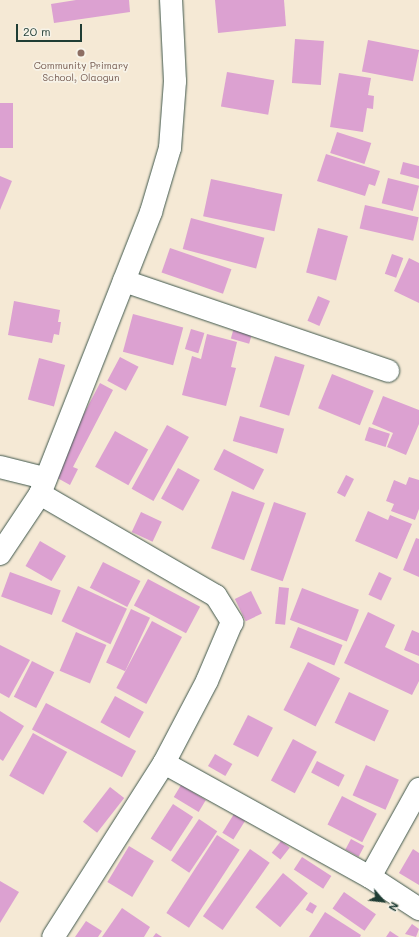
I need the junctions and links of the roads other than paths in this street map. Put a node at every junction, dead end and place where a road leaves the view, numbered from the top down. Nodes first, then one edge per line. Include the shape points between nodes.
1 (171, 0) edge
2 (124, 281) junction
3 (388, 371) dead end
4 (0, 467) edge
5 (42, 486) junction
6 (0, 554) edge
7 (164, 764) junction
8 (419, 789) edge
9 (370, 877) junction
10 (419, 909) edge
11 (52, 937) edge

1 - 2 street via 175,81 170,148 151,212
2 - 3 street
2 - 5 street
4 - 5 street
5 - 6 street
5 - 7 street via 216,596 232,622 207,681
7 - 9 street
7 - 11 street
8 - 9 street
9 - 10 street

